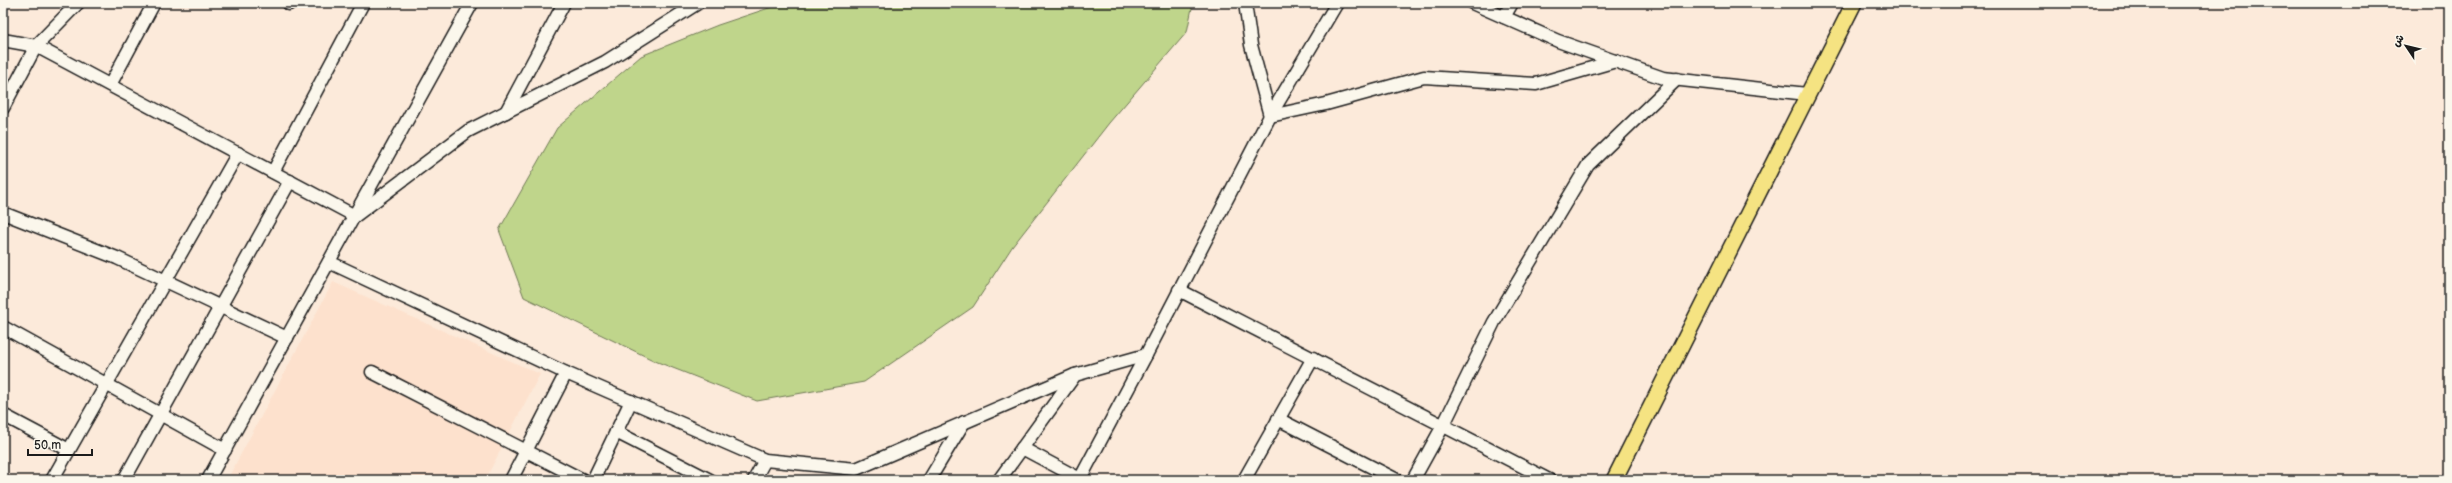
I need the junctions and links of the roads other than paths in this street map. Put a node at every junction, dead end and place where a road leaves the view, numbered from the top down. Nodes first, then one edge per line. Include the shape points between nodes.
1 (78, 3) edge
2 (154, 3) edge
3 (363, 3) edge
4 (472, 3) edge
5 (564, 3) edge
6 (682, 3) edge
7 (698, 3) edge
8 (1246, 3) edge
9 (1337, 3) edge
10 (1472, 3) edge
11 (1512, 3) edge
12 (1854, 3) edge
13 (1504, 17) junction
14 (673, 19) junction
15 (3, 40) edge
16 (36, 46) junction
17 (1616, 61) junction
18 (1677, 79) junction
19 (110, 85) junction
20 (1807, 94) junction
21 (3, 108) edge
22 (506, 112) junction
23 (1270, 116) junction
24 (238, 153) junction
25 (273, 172) junction
26 (290, 181) junction
27 (3, 213) edge
28 (354, 216) junction
29 (329, 262) junction
30 (164, 281) junction
31 (1179, 290) junction
32 (220, 307) junction
33 (3, 327) edge
34 (287, 338) junction
35 (1146, 356) junction
36 (1313, 358) junction
37 (372, 372) dead end
38 (566, 373) junction
39 (1075, 375) junction
40 (105, 384) junction
41 (631, 401) junction
42 (3, 415) edge
43 (161, 415) junction
44 (1278, 419) junction
45 (964, 422) junction
46 (1444, 424) junction
47 (616, 432) junction
48 (1022, 448) junction
49 (70, 450) junction
50 (225, 450) junction
51 (526, 451) junction
52 (765, 460) junction
53 (52, 480) edge
54 (124, 480) edge
55 (208, 480) edge
56 (511, 480) edge
57 (583, 480) edge
58 (593, 480) edge
59 (710, 480) edge
60 (754, 480) edge
61 (929, 480) edge
62 (999, 480) edge
63 (1081, 480) edge
64 (1244, 480) edge
65 (1397, 480) edge
66 (1413, 480) edge
67 (1549, 480) edge
68 (1614, 480) edge

1 - 16 street
2 - 19 street
3 - 25 street
4 - 28 street
5 - 22 street
6 - 14 street
7 - 14 street
8 - 23 street via 1251,45
9 - 23 street
10 - 13 street
11 - 13 street
12 - 20 main road
13 - 17 street
14 - 22 street via 605,62
15 - 16 street
16 - 19 street
16 - 21 street
17 - 18 street via 1663,78
17 - 23 street via 1536,84 1424,77 1326,104
18 - 20 street
18 - 46 street via 1588,165 1494,322
19 - 24 street
20 - 68 main road
22 - 28 street via 468,131
23 - 31 street
24 - 25 street
24 - 30 street
25 - 26 street
26 - 28 street
26 - 32 street
27 - 30 street via 117,258
28 - 29 street
29 - 34 street
29 - 38 street
30 - 32 street
30 - 40 street
31 - 35 street
31 - 36 street
32 - 34 street
32 - 43 street
33 - 40 street
34 - 50 street
35 - 39 street
35 - 63 street
36 - 44 street
36 - 46 street
37 - 51 street
38 - 41 street
38 - 51 street
39 - 45 street
39 - 48 street
40 - 43 street
40 - 49 street
41 - 47 street
41 - 52 street
42 - 49 street
43 - 50 street
43 - 54 street
44 - 64 street
44 - 65 street
45 - 52 street via 856,469
45 - 61 street
46 - 66 street
46 - 67 street
47 - 58 street
47 - 59 street
48 - 62 street
48 - 63 street
49 - 53 street
50 - 55 street
51 - 56 street
51 - 57 street
52 - 60 street

